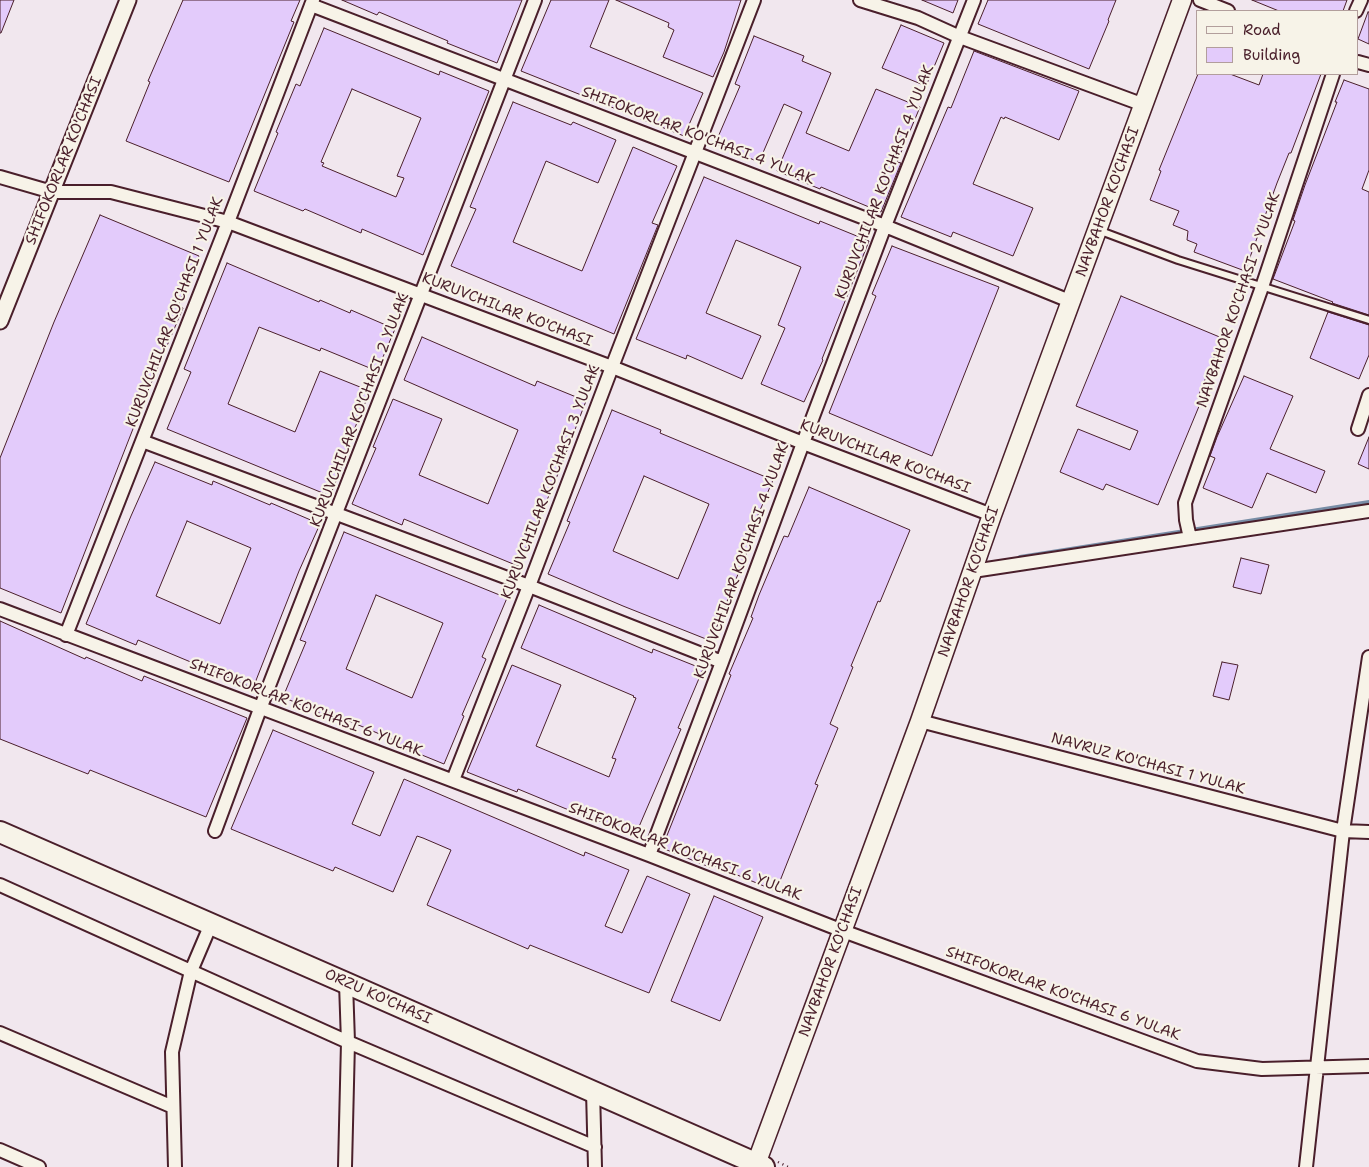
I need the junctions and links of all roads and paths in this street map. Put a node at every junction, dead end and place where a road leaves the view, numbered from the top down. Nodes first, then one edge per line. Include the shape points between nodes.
1 (128, 0) edge
2 (535, 0) edge
3 (754, 0) edge
4 (860, 0) edge
5 (974, 0) edge
6 (1182, 0) edge
7 (1200, 0) edge
8 (312, 3) edge
9 (1225, 10) edge
10 (960, 37) junction
11 (1333, 75) edge
12 (505, 79) junction
13 (1144, 105) junction
14 (695, 152) junction
15 (0, 177) edge
16 (52, 192) junction
17 (228, 222) junction
18 (885, 226) junction
19 (1098, 230) junction
20 (1262, 286) junction
21 (421, 296) junction
22 (1072, 302) junction
23 (1369, 320) edge
24 (0, 321) edge
25 (612, 367) junction
26 (1369, 395) edge
27 (1358, 429) dead end
28 (142, 441) junction
29 (802, 443) junction
30 (337, 513) junction
31 (1368, 514) edge
32 (992, 515) junction
33 (1188, 530) junction
34 (972, 571) junction
35 (530, 586) junction
36 (0, 609) edge
37 (66, 634) junction
38 (1369, 657) edge
39 (722, 662) junction
40 (260, 709) junction
41 (920, 721) junction
42 (453, 780) junction
43 (215, 831) dead end
44 (1344, 831) junction
45 (0, 832) edge
46 (1369, 832) edge
47 (649, 854) junction
48 (0, 885) edge
49 (211, 924) junction
50 (843, 931) junction
51 (191, 971) junction
52 (346, 982) junction
53 (0, 1033) edge
54 (348, 1042) junction
55 (1369, 1066) edge
56 (1317, 1068) junction
57 (593, 1091) junction
58 (173, 1107) junction
59 (595, 1147) junction
60 (0, 1150) edge
61 (760, 1165) edge
62 (38, 1167) edge
63 (175, 1167) edge
64 (345, 1167) edge
65 (595, 1167) edge
66 (1306, 1167) edge

1 - 16 street, SHIFOKORLAR KO'CHASI
2 - 12 street, KURUVCHILAR KO'CHASI 2 YULAK
3 - 14 street, KURUVCHILAR KO'CHASI 3 YULAK
4 - 10 street via 918,18
5 - 10 street, KURUVCHILAR KO'CHASI 4 YULAK
6 - 13 main road, NAVBAHOR KO'CHASI
7 - 9 street
8 - 12 street, SHIFOKORLAR KO'CHASI 4 YULAK
8 - 17 street, KURUVCHILAR KO'CHASI 1 YULAK
10 - 13 street
10 - 18 street, KURUVCHILAR KO'CHASI 4 YULAK
11 - 20 street, NAVBAHOR KO'CHASI 2 YULAK
12 - 14 street, SHIFOKORLAR KO'CHASI 4 YULAK
12 - 21 street, KURUVCHILAR KO'CHASI 2 YULAK
13 - 19 main road, NAVBAHOR KO'CHASI
14 - 18 street, SHIFOKORLAR KO'CHASI 4 YULAK
14 - 25 street, KURUVCHILAR KO'CHASI 3 YULAK
15 - 16 street, KURUVCHILAR KO'CHASI
16 - 17 street, KURUVCHILAR KO'CHASI via 111,192
16 - 24 street, SHIFOKORLAR KO'CHASI
17 - 21 street, KURUVCHILAR KO'CHASI
17 - 28 street, KURUVCHILAR KO'CHASI 1 YULAK
18 - 22 street, SHIFOKORLAR KO'CHASI 4 YULAK
18 - 29 street, KURUVCHILAR KO'CHASI 4 YULAK
19 - 20 lane via 1178,260
19 - 22 main road, NAVBAHOR KO'CHASI
20 - 23 lane
20 - 33 street, NAVBAHOR KO'CHASI 2 YULAK via 1185,503
21 - 25 street, KURUVCHILAR KO'CHASI
21 - 30 street, KURUVCHILAR KO'CHASI 2 YULAK
22 - 32 main road, NAVBAHOR KO'CHASI
25 - 29 street, KURUVCHILAR KO'CHASI
25 - 35 street, KURUVCHILAR KO'CHASI 3 YULAK
26 - 27 street
28 - 30 street
28 - 37 street, KURUVCHILAR KO'CHASI 1 YULAK
29 - 32 street, KURUVCHILAR KO'CHASI
29 - 39 street, KURUVCHILAR KO'CHASI 4 YULAK
30 - 35 street
30 - 40 street, KURUVCHILAR KO'CHASI 2 YULAK
31 - 33 street
32 - 34 main road, NAVBAHOR KO'CHASI
33 - 34 street
34 - 41 main road, NAVBAHOR KO'CHASI
35 - 39 street
35 - 42 street, KURUVCHILAR KO'CHASI 3 YULAK
36 - 37 street, SHIFOKORLAR KO'CHASI 6 YULAK
37 - 40 street, SHIFOKORLAR KO'CHASI 6 YULAK
38 - 44 street
39 - 47 street, KURUVCHILAR KO'CHASI 4 YULAK
40 - 42 street, SHIFOKORLAR KO'CHASI 6 YULAK
40 - 43 street, KURUVCHILAR KO'CHASI 2 YULAK
41 - 44 street, NAVRUZ KO'CHASI 1 YULAK
41 - 50 main road, NAVBAHOR KO'CHASI
42 - 47 street, SHIFOKORLAR KO'CHASI 6 YULAK
44 - 46 street, NAVRUZ KO'CHASI 1 YULAK
44 - 56 street
45 - 49 main road, ORZU KO'CHASI
47 - 50 street, SHIFOKORLAR KO'CHASI 6 YULAK
48 - 51 street
49 - 51 street
49 - 52 main road, ORZU KO'CHASI
50 - 56 street, SHIFOKORLAR KO'CHASI 6 YULAK via 1197,1061 1262,1069
50 - 61 main road, NAVBAHOR KO'CHASI
51 - 54 street
51 - 58 street via 172,1052
52 - 54 street
52 - 57 main road, ORZU KO'CHASI
53 - 58 street
54 - 59 street
54 - 64 street
55 - 56 street, SHIFOKORLAR KO'CHASI 6 YULAK
56 - 66 street
57 - 59 street
57 - 61 main road, ORZU KO'CHASI
58 - 63 street
59 - 65 street
60 - 62 street

